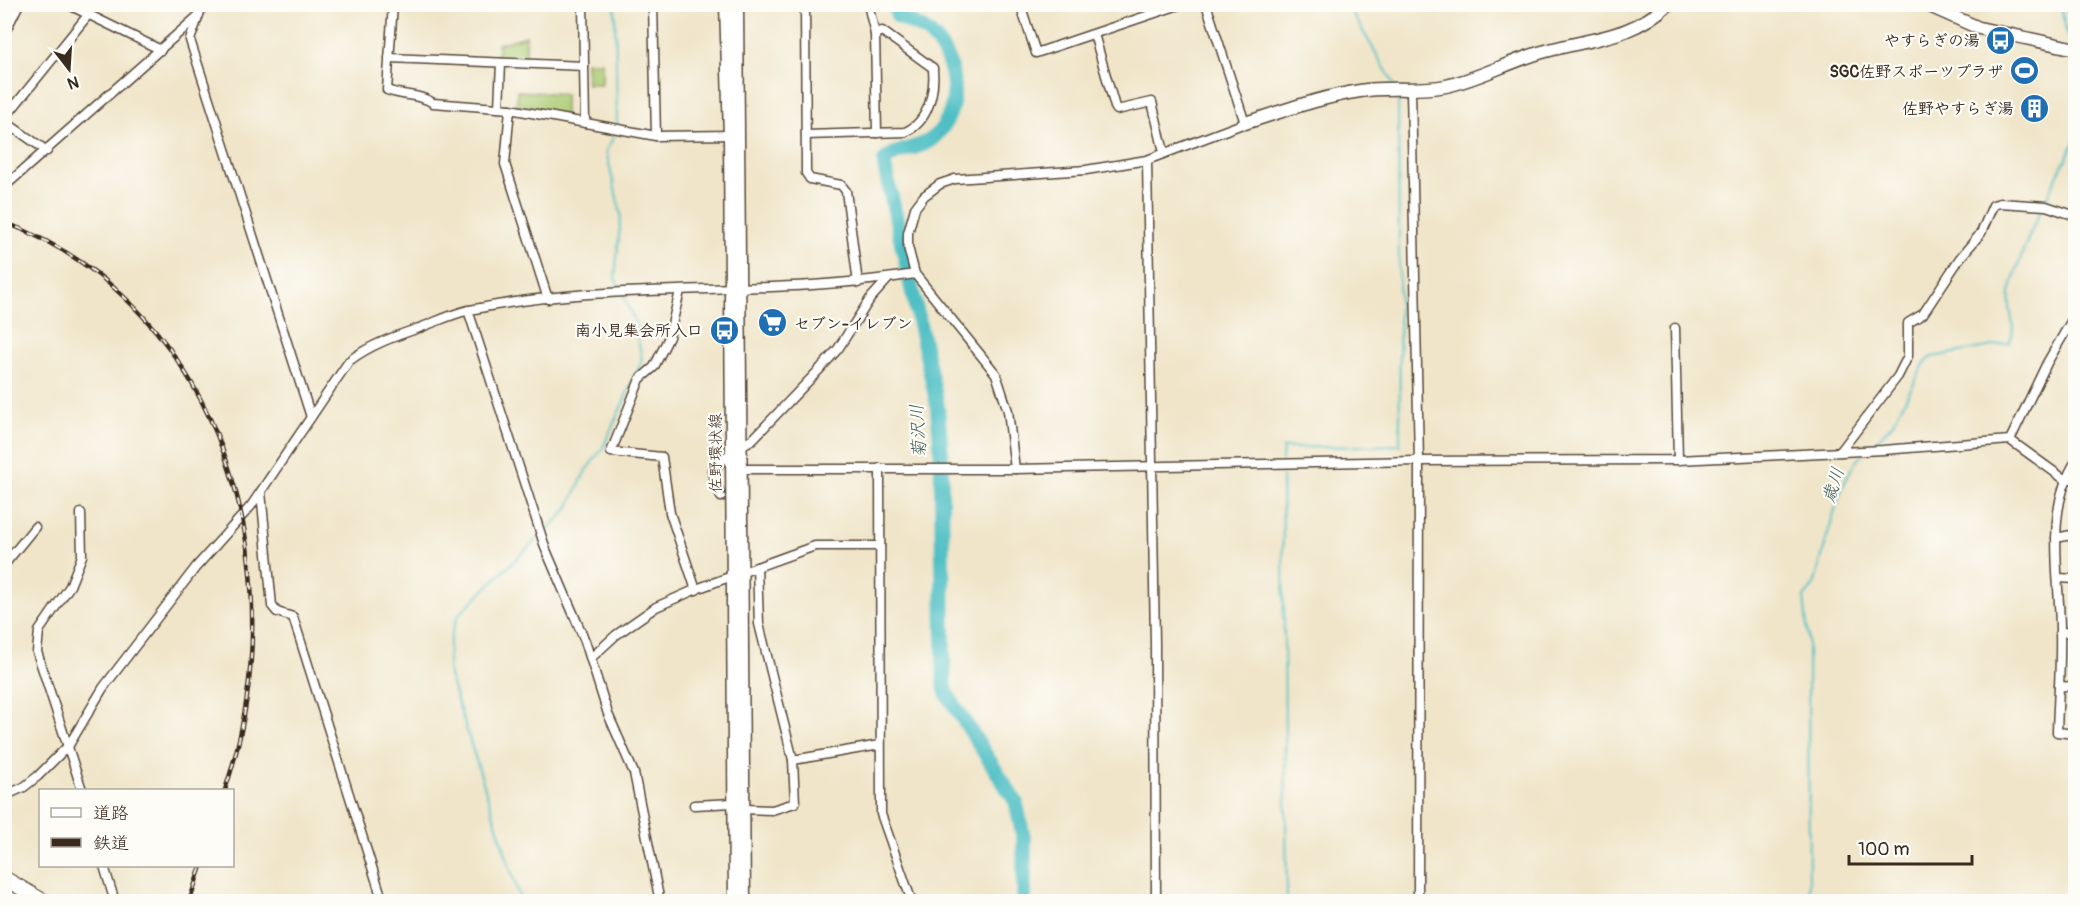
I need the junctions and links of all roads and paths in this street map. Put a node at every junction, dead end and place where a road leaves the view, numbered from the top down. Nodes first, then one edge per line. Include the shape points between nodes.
1 (19, 4) edge
2 (67, 4) edge
3 (393, 4) edge
4 (583, 4) edge
5 (653, 4) edge
6 (726, 4) edge
7 (737, 4) edge
8 (805, 4) edge
9 (868, 4) edge
10 (1020, 4) edge
11 (1182, 4) edge
12 (1206, 4) edge
13 (1668, 4) edge
14 (1925, 4) edge
15 (2069, 4) edge
16 (202, 9) edge
17 (2076, 10) edge
18 (88, 15) junction
19 (4, 34) edge
20 (875, 34) junction
21 (1094, 34) junction
22 (2076, 49) edge
23 (161, 50) junction
24 (389, 58) junction
25 (501, 63) junction
26 (584, 66) junction
27 (1411, 91) junction
28 (499, 108) junction
29 (510, 109) junction
30 (4, 120) edge
31 (585, 123) junction
32 (1245, 123) junction
33 (877, 133) junction
34 (735, 135) junction
35 (806, 135) junction
36 (656, 136) junction
37 (47, 151) junction
38 (1164, 152) junction
39 (1147, 159) junction
40 (4, 186) edge
41 (2076, 216) edge
42 (915, 274) junction
43 (888, 279) junction
44 (858, 283) junction
45 (736, 289) junction
46 (680, 291) junction
47 (548, 299) junction
48 (468, 310) junction
49 (2076, 313) edge
50 (1675, 328) dead end
51 (311, 417) junction
52 (2010, 440) junction
53 (737, 448) junction
54 (1840, 452) junction
55 (1678, 460) junction
56 (1419, 461) junction
57 (2076, 461) edge
58 (1151, 466) junction
59 (880, 468) junction
60 (737, 469) junction
61 (1015, 469) junction
62 (2064, 479) junction
63 (2076, 479) edge
64 (261, 491) junction
65 (721, 497) dead end
66 (81, 513) dead end
67 (34, 527) dead end
68 (2076, 534) edge
69 (2056, 538) junction
70 (880, 546) junction
71 (4, 566) edge
72 (757, 567) junction
73 (737, 574) junction
74 (2058, 578) junction
75 (2076, 579) edge
76 (696, 590) junction
77 (2061, 632) junction
78 (2076, 633) edge
79 (591, 658) junction
80 (2059, 686) junction
81 (2076, 687) edge
82 (2076, 734) edge
83 (69, 744) junction
84 (880, 745) junction
85 (793, 760) junction
86 (82, 789) edge
87 (4, 796) edge
88 (694, 806) dead end
89 (739, 806) junction
90 (104, 867) edge
91 (4, 878) edge
92 (45, 902) edge
93 (115, 902) edge
94 (383, 902) edge
95 (660, 902) edge
96 (735, 902) edge
97 (744, 902) edge
98 (912, 902) edge
99 (1156, 902) edge
100 (1418, 902) edge

1 - 19 street
2 - 18 street
3 - 24 street
4 - 26 street
5 - 36 street
6 - 34 main road, 佐野環状線
7 - 34 main road, 佐野環状線
8 - 35 street
9 - 20 street
10 - 21 street via 1036,53
11 - 21 street
12 - 32 street
13 - 27 main road via 1650,19 1607,39 1548,50 1446,86
14 - 22 main road via 1979,28
15 - 17 street
16 - 23 street
16 - 51 street via 190,40
18 - 23 street
18 - 30 street
20 - 33 street
20 - 33 street via 882,31 933,68 934,87 924,115 911,129
21 - 38 street via 1115,107 1117,110 1152,102
23 - 37 street
24 - 25 street
24 - 28 street via 387,90 427,99 433,104
25 - 26 street
25 - 28 street
26 - 31 street
27 - 32 main road via 1362,90
27 - 56 street
28 - 29 street
29 - 31 street
29 - 47 street via 506,164
30 - 37 street
31 - 36 street
32 - 38 street
33 - 35 street
34 - 36 street
34 - 45 main road, 佐野環状線
35 - 44 street via 807,177 841,185 846,190
37 - 40 street
38 - 39 street
39 - 42 street via 1086,170 955,179 940,184 924,196 911,219 908,247
39 - 58 street
41 - 54 street via 2046,206 1993,205 1981,233 1923,314 1908,323 1908,356 1898,376
42 - 43 street
42 - 61 street via 996,374 1008,411
43 - 44 street
43 - 53 street via 870,299 838,349 753,439
44 - 45 street
45 - 46 street
45 - 53 main road, 佐野環状線
46 - 47 street via 623,290
46 - 76 street via 669,337 654,367 640,379 611,452 662,457 670,513
47 - 48 street
48 - 51 street via 361,352 348,361
48 - 79 street via 546,550
49 - 52 street
50 - 55 street
51 - 64 street
52 - 54 street
52 - 62 street
53 - 60 main road, 佐野環状線
53 - 65 street via 712,471
54 - 55 street
55 - 56 street
56 - 58 street
56 - 100 street
57 - 62 street
58 - 61 street
58 - 99 street
59 - 60 street
59 - 61 street
59 - 70 street
60 - 73 main road, 佐野環状線
62 - 63 street
62 - 69 street
64 - 83 street via 196,567 103,688
64 - 94 street via 272,606 293,617
66 - 83 street via 80,563 70,586 39,631 38,640 39,664
67 - 71 street
68 - 69 street
69 - 74 street
70 - 72 street via 815,546
70 - 84 street
72 - 73 street
72 - 85 street via 759,624
73 - 76 street
73 - 89 main road, 佐野環状線
74 - 75 street
74 - 77 street
76 - 79 street via 656,607
77 - 78 street
77 - 80 street
79 - 95 street via 608,714 634,773
80 - 81 street
80 - 82 street via 2057,732
83 - 86 street
83 - 87 street via 38,776
84 - 85 street
84 - 98 street via 881,814
85 - 89 street via 795,803 772,810
88 - 89 street
89 - 96 main road, 佐野環状線
89 - 97 main road, 佐野環状線
90 - 93 street
91 - 92 main road

